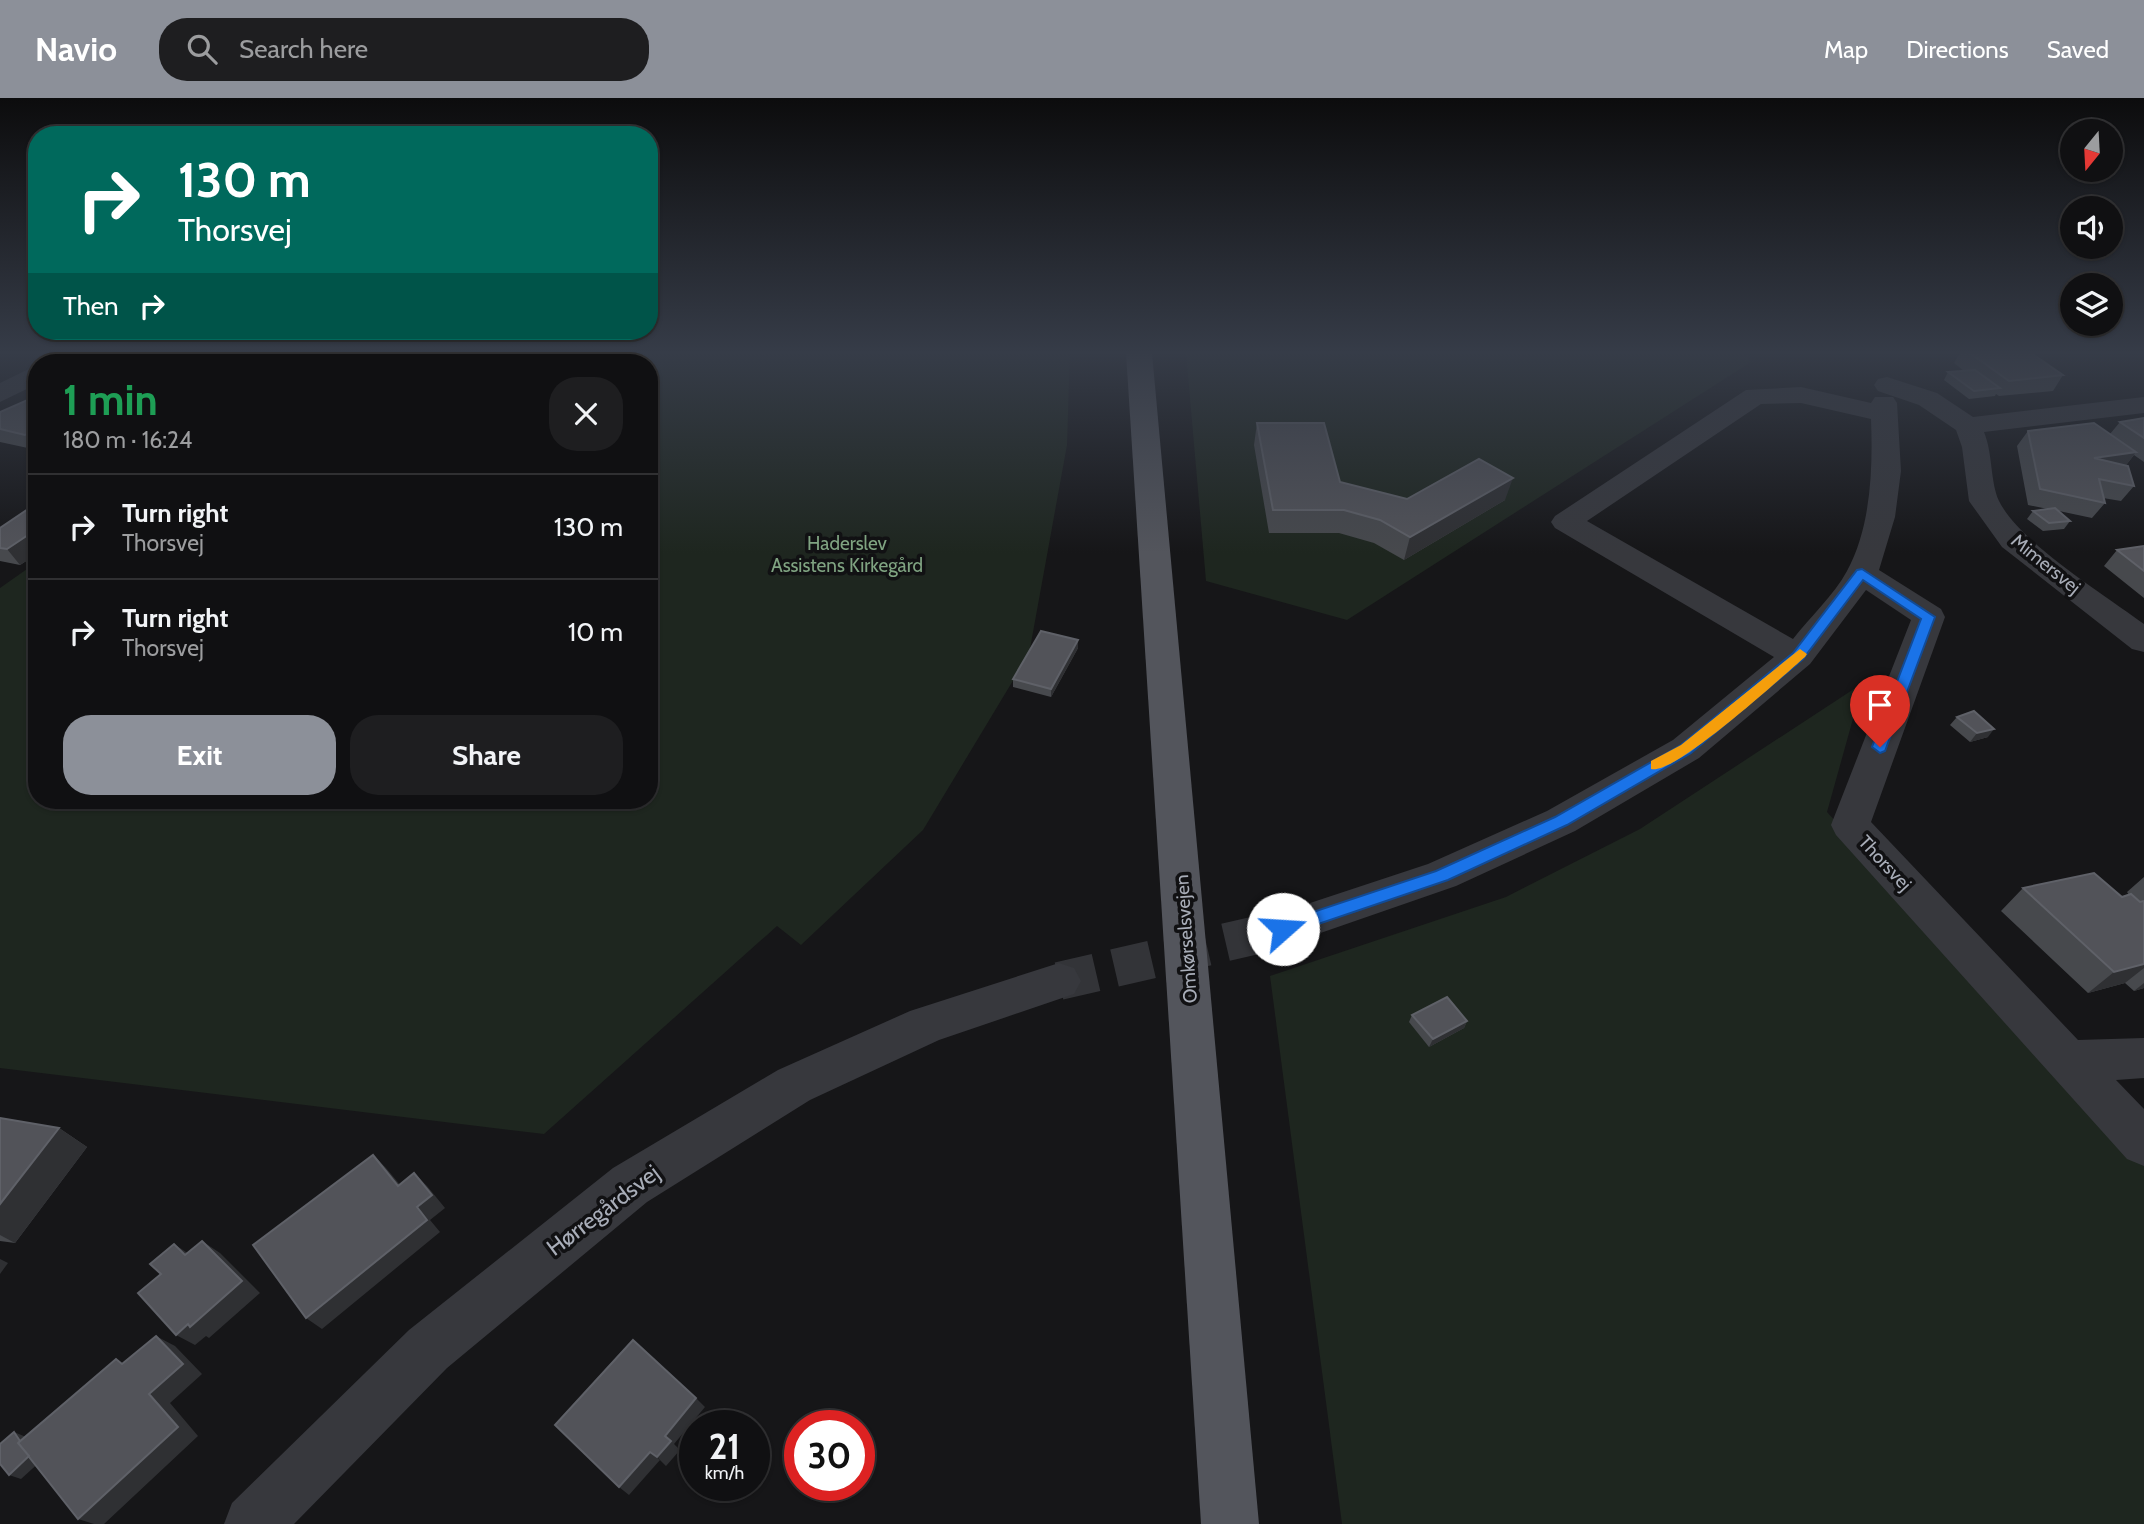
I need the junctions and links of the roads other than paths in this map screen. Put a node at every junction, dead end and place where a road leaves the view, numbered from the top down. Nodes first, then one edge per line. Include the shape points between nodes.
1 (1144, 420) edge
2 (1720, 420) edge
3 (1887, 420) edge
4 (1958, 420) edge
5 (2022, 420) edge
6 (1968, 426) junction
7 (1862, 573) junction
8 (2144, 641) edge
9 (1798, 656) junction
10 (1283, 929) tunnel mouth
11 (1059, 981) tunnel mouth
12 (2144, 1058) edge
13 (2068, 1060) junction
14 (2144, 1143) edge
15 (1223, 1514) edge
16 (253, 1524) edge

1 - 15 main road, Omkørselsvejen
2 - 9 street via 1566,522
3 - 7 street via 1887,471 1880,517
4 - 6 street
5 - 6 street
6 - 8 street, Mimersvej via 1984,501 2013,540
7 - 9 street
7 - 13 street, Thorsvej via 1928,617 1850,825
9 - 10 street via 1686,749 1561,821 1442,875
11 - 16 street, Hørregårdsvej via 926,1025 794,1085 630,1185 428,1349
12 - 13 street
13 - 14 street, Thorsvej

